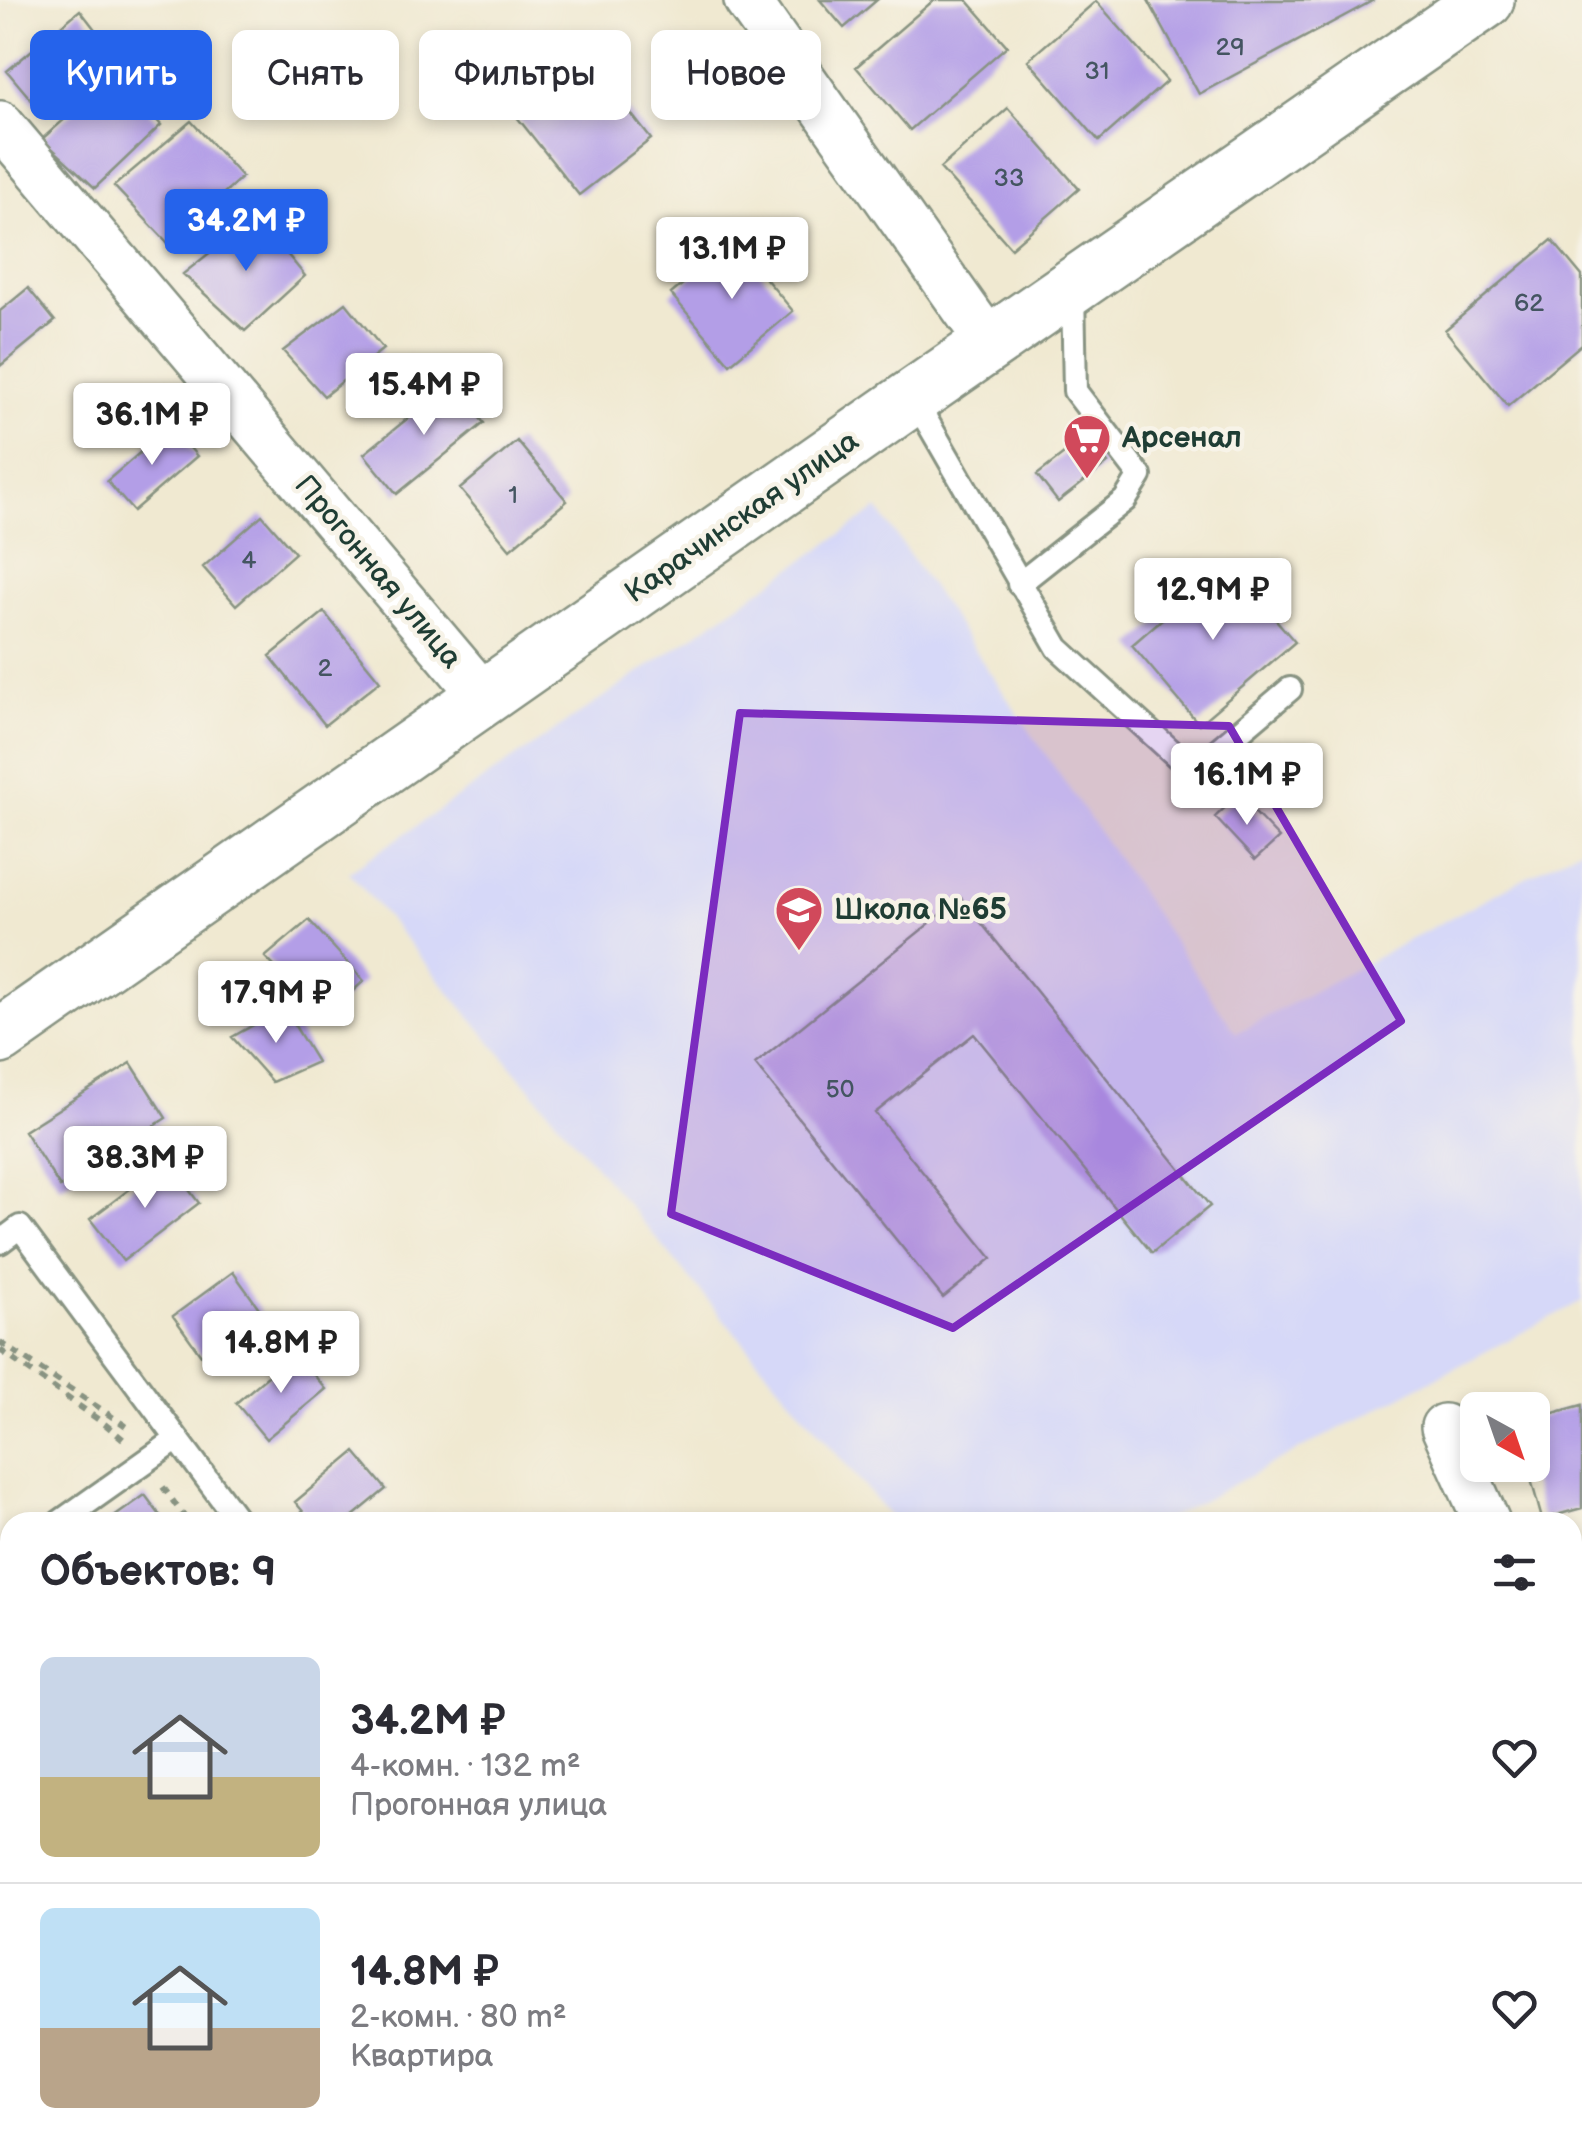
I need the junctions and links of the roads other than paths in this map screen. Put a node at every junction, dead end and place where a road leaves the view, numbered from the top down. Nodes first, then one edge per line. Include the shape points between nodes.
1 (746, 0) edge
2 (1486, 0) edge
3 (0, 124) edge
4 (1072, 286) junction
5 (990, 344) junction
6 (913, 397) junction
7 (1019, 584) junction
8 (1290, 689) dead end
9 (485, 698) junction
10 (0, 1036) edge
11 (0, 1242) edge
12 (1444, 1428) dead end
13 (176, 1440) junction
14 (74, 1512) edge
15 (230, 1512) edge
16 (1482, 1512) edge

1 - 5 street
2 - 4 street, Карачинская улица
3 - 9 street, Прогонная улица
4 - 5 street, Карачинская улица
4 - 7 lane via 1074,391 1140,476 1125,500
5 - 6 street, Карачинская улица
6 - 7 lane
6 - 9 street, Карачинская улица
7 - 8 lane via 1058,648 1192,771
9 - 10 street, Карачинская улица
11 - 13 lane via 20,1227
12 - 16 street
13 - 14 lane
13 - 15 lane

